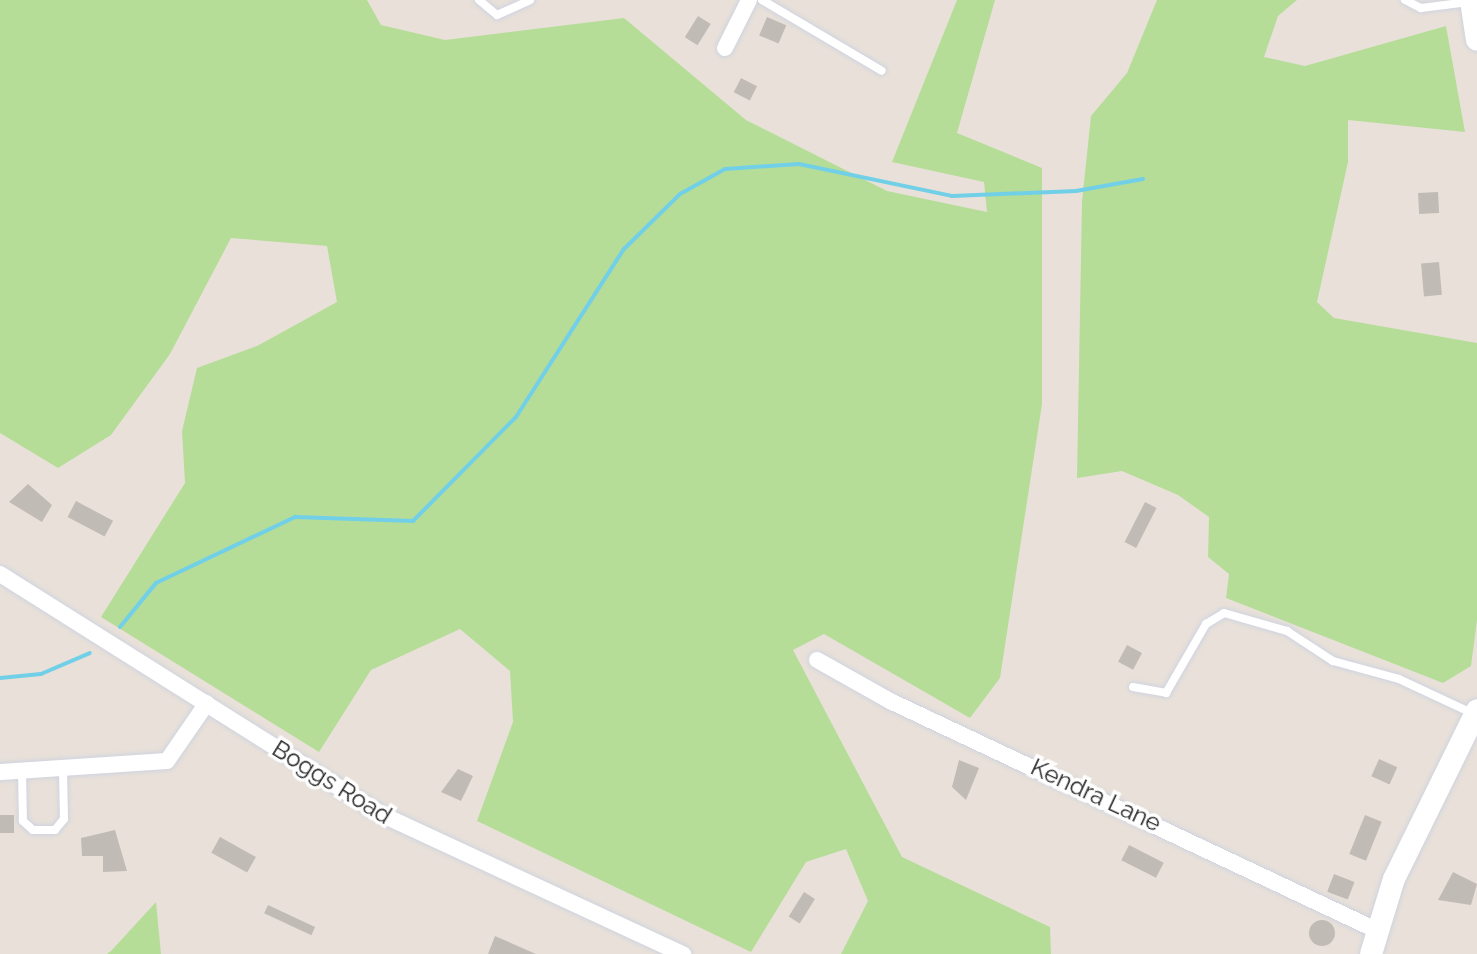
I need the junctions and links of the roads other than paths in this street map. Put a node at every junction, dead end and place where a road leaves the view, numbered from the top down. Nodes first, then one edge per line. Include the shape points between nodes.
1 (479, 0) edge
2 (530, 0) edge
3 (749, 0) edge
4 (762, 0) edge
5 (1405, 0) edge
6 (1471, 1) edge
7 (1477, 40) edge
8 (725, 48) dead end
9 (882, 71) dead end
10 (0, 574) edge
11 (817, 660) dead end
12 (1133, 687) dead end
13 (207, 703) junction
14 (1475, 720) edge
15 (63, 770) junction
16 (22, 771) junction
17 (1, 772) edge
18 (1376, 930) junction
19 (683, 954) edge
20 (1371, 954) edge

1 - 2 lane via 497,15
3 - 8 street
4 - 9 lane
5 - 6 lane via 1421,8
6 - 7 street
10 - 13 street, Boggs Road
11 - 18 street, Kendra Lane via 890,701
12 - 14 lane via 1166,693 1212,615 1287,631 1333,661 1399,679
13 - 15 street via 167,761
13 - 19 street, Boggs Road via 383,815
14 - 18 street
15 - 16 street
15 - 16 lane via 64,819 55,830 23,821
16 - 17 street
18 - 20 street

